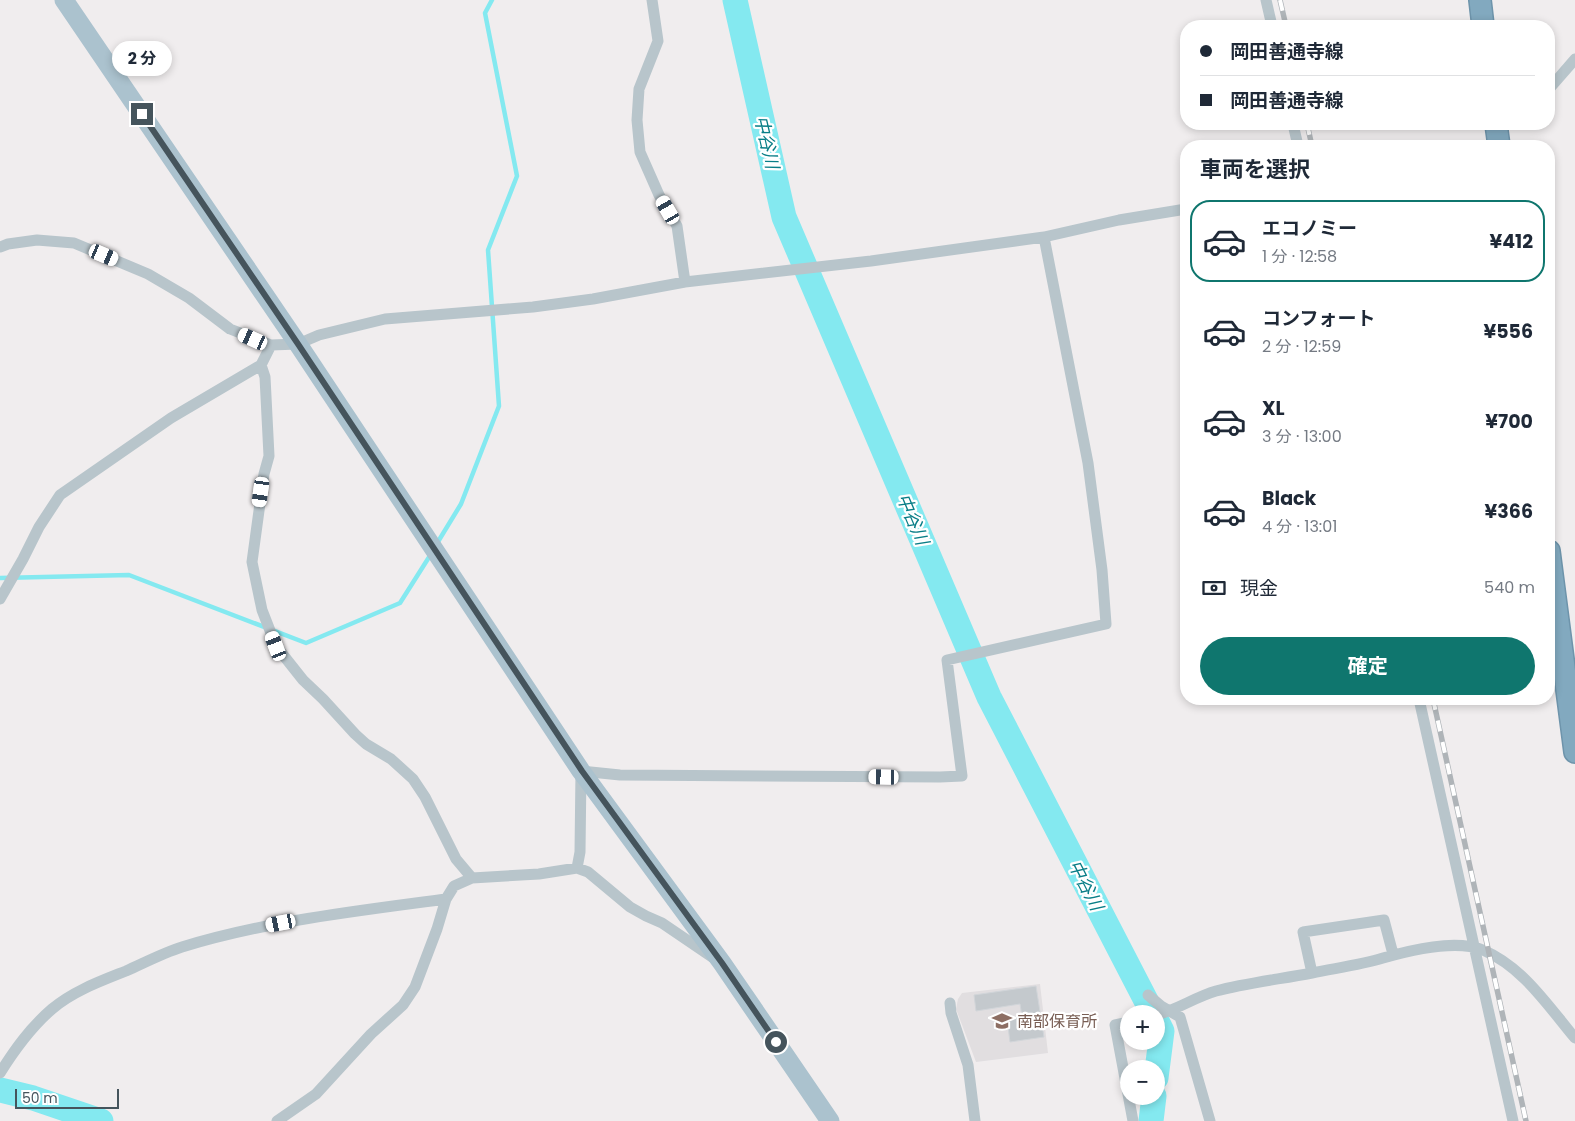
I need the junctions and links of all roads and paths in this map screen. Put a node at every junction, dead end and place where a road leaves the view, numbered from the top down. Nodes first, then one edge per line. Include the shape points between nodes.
1 (64, 0) edge
2 (652, 0) edge
3 (1266, 0) edge
4 (1480, 0) edge
5 (1271, 20) edge
6 (1482, 20) edge
7 (1575, 59) edge
8 (1555, 82) edge
9 (1180, 210) edge
10 (1044, 237) junction
11 (0, 247) edge
12 (685, 282) junction
13 (298, 344) junction
14 (271, 345) junction
15 (261, 365) junction
16 (1555, 597) edge
17 (0, 599) edge
18 (1420, 705) edge
19 (1575, 752) edge
20 (582, 771) junction
21 (577, 868) junction
22 (472, 878) junction
23 (446, 899) junction
24 (1475, 948) junction
25 (1393, 954) junction
26 (722, 963) junction
27 (1312, 973) junction
28 (1148, 995) dead end
29 (950, 1003) dead end
30 (1170, 1012) junction
31 (1165, 1013) edge
32 (1120, 1024) edge
33 (1575, 1038) edge
34 (1120, 1049) edge
35 (1120, 1050) edge
36 (2, 1065) edge
37 (277, 1121) edge
38 (830, 1121) edge
39 (975, 1121) edge
40 (1132, 1121) edge
41 (1210, 1121) edge
42 (1513, 1121) edge

1 - 13 main road
2 - 12 street via 658,41 639,88 636,120 640,152 677,226
3 - 5 street
4 - 6 highway
7 - 8 street
9 - 10 street
10 - 12 street
10 - 20 street via 1088,463 1106,624 947,660 962,776 640,775
11 - 14 street via 37,240 74,243 148,274 189,298 230,329
12 - 13 street via 533,307 385,319 319,335
13 - 14 street
13 - 20 main road
14 - 15 street
15 - 17 street via 171,418 60,495 38,527
15 - 22 street via 265,377 270,456 264,474 252,562 262,610 276,646 303,680 355,734 413,778 456,859
16 - 19 highway
18 - 24 street
20 - 21 street
20 - 26 main road
21 - 22 street
21 - 26 street via 588,872 630,907 662,923
22 - 23 street via 454,886
23 - 36 street via 281,923 179,948 84,988 53,1008 24,1036
23 - 37 street via 415,987 403,1005 371,1034 316,1094
24 - 25 street via 1456,946
24 - 33 street via 1502,961 1524,979
24 - 42 street
25 - 27 street
25 - 27 street via 1384,920 1303,932
26 - 38 main road
27 - 30 street via 1215,992
28 - 30 street
29 - 39 street via 950,1013 968,1065
30 - 31 street
30 - 41 street via 1180,1018
32 - 34 street via 1116,1025
35 - 40 street

